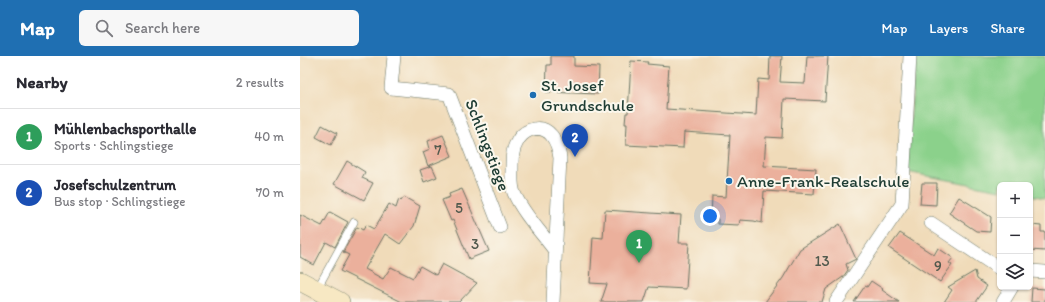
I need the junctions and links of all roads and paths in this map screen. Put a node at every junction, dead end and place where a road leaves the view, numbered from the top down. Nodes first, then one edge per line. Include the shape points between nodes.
1 (394, 56) edge
2 (910, 56) edge
3 (354, 222) dead end
4 (931, 223) dead end
5 (500, 227) dead end
6 (555, 251) junction
7 (997, 267) edge
8 (1033, 271) edge
9 (1045, 272) edge
10 (300, 281) edge
11 (317, 290) junction
12 (1010, 290) edge
13 (340, 302) edge
14 (553, 302) edge
15 (836, 302) edge
16 (1003, 302) edge

1 - 5 street, Schlingstiege via 391,88 449,94
2 - 15 street via 902,204
3 - 11 lane
4 - 7 street
6 - 6 street, Schlingstiege via 522,205 512,184 512,156 516,142 526,131 535,128 548,131 559,150
6 - 14 street, Schlingstiege
8 - 9 street
10 - 11 street
11 - 13 street
12 - 16 street

